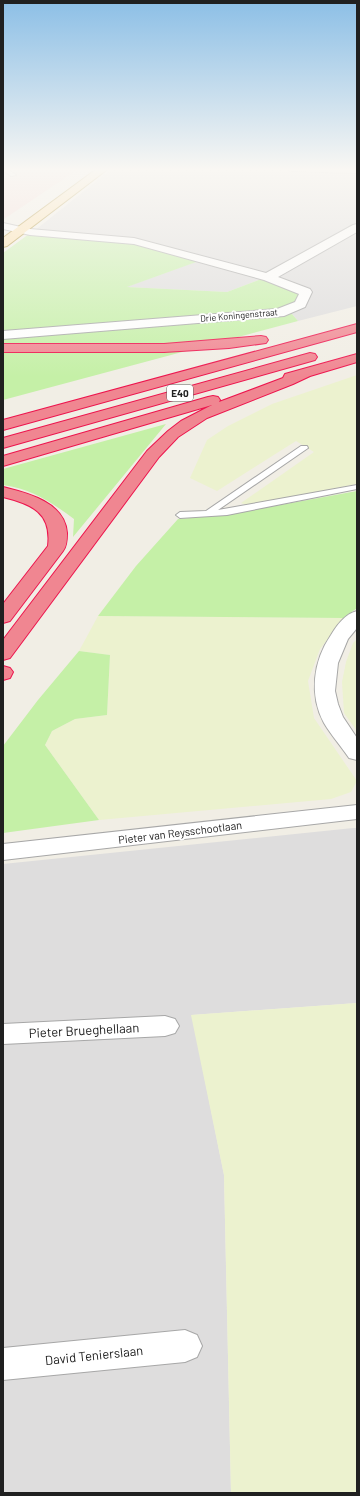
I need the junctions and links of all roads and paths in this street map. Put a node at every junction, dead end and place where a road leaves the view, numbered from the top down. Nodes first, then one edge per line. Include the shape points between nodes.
1 (11, 238) edge
2 (102, 238) edge
3 (338, 238) edge
4 (3, 244) edge
5 (268, 277) junction
6 (357, 328) edge
7 (3, 335) edge
8 (276, 336) dead end
9 (261, 340) junction
10 (357, 344) edge
11 (3, 348) edge
12 (357, 358) edge
13 (185, 360) dead end
14 (304, 374) junction
15 (3, 425) edge
16 (3, 443) edge
17 (304, 448) dead end
18 (3, 461) edge
19 (357, 487) edge
20 (3, 492) edge
21 (208, 513) junction
22 (180, 515) dead end
23 (3, 617) edge
24 (357, 617) edge
25 (3, 654) edge
26 (357, 752) edge
27 (357, 812) edge
28 (3, 852) edge
29 (165, 1026) dead end
30 (3, 1034) edge
31 (185, 1346) dead end
32 (3, 1364) edge

1 - 4 main road
2 - 5 street, Drie Koningenstraat via 134,241
3 - 5 street
5 - 7 street, Drie Koningenstraat via 306,292 300,304 279,313
6 - 15 highway, E40
8 - 9 highway
9 - 11 highway via 216,346 165,348
9 - 13 highway
10 - 16 highway, E40
12 - 14 highway
14 - 18 highway
14 - 25 highway via 199,417 173,434 153,454
17 - 21 lane
19 - 21 lane via 227,512
20 - 23 highway via 40,506 55,522 58,533 57,547
21 - 22 lane
24 - 26 street via 334,646 325,676 327,705 332,718
27 - 28 street, Pieter van Reysschootlaan
29 - 30 street, Pieter Brueghellaan
31 - 32 street, David Tenierslaan

